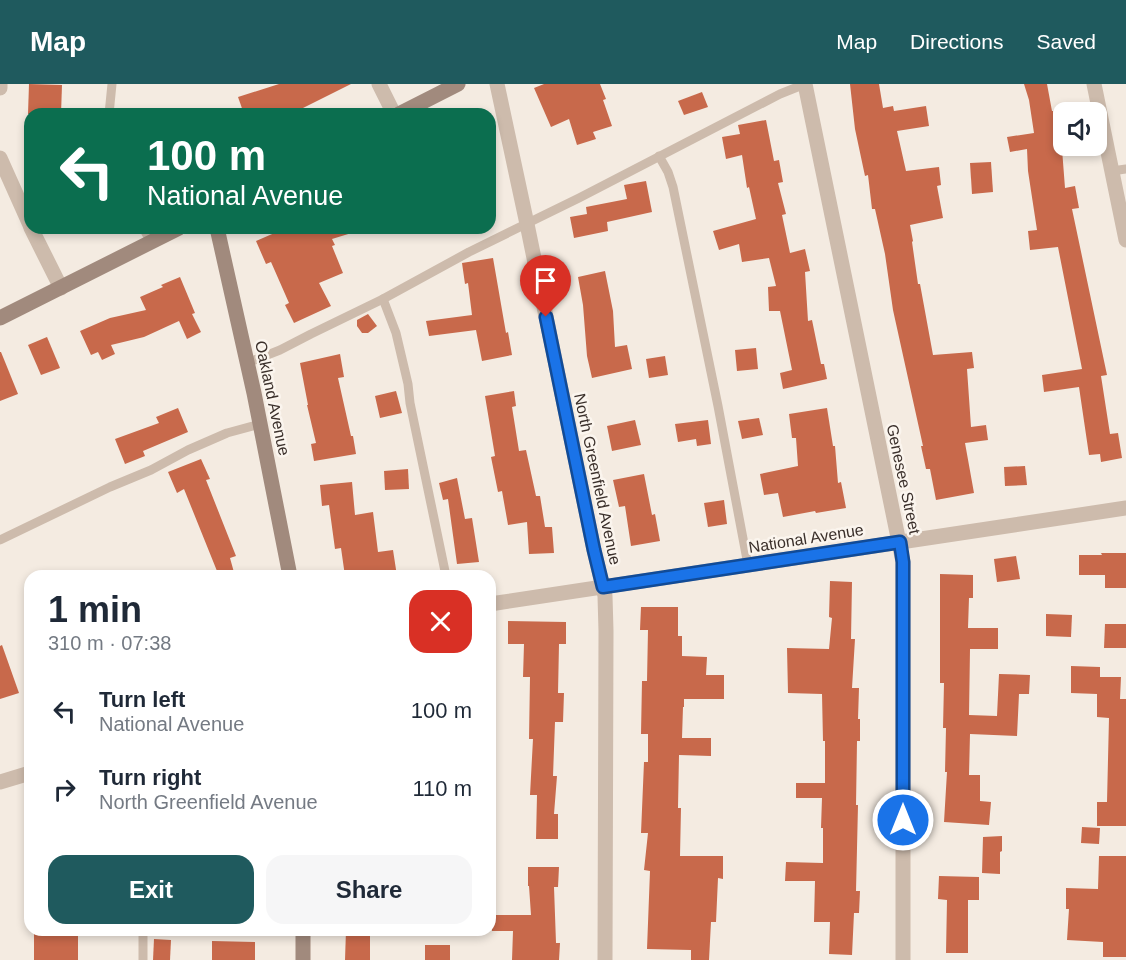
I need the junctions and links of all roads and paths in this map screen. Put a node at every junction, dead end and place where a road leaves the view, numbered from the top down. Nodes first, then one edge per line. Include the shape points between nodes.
1 (112, 84) edge
2 (379, 84) edge
3 (458, 84) edge
4 (497, 84) edge
5 (805, 84) edge
6 (1094, 84) edge
7 (110, 108) edge
8 (391, 108) edge
9 (411, 108) edge
10 (659, 156) junction
11 (0, 158) edge
12 (1119, 170) edge
13 (24, 211) edge
14 (527, 224) junction
15 (34, 234) edge
16 (146, 234) edge
17 (167, 234) edge
18 (218, 234) edge
19 (1126, 240) edge
20 (151, 242) junction
21 (61, 288) junction
22 (382, 299) junction
23 (0, 318) edge
24 (247, 363) junction
25 (260, 424) junction
26 (1126, 508) edge
27 (0, 540) edge
28 (900, 542) junction
29 (748, 565) junction
30 (289, 570) edge
31 (445, 570) edge
32 (603, 587) junction
33 (496, 603) edge
34 (24, 775) edge
35 (0, 782) edge
36 (143, 936) edge
37 (303, 936) edge
38 (143, 960) edge
39 (303, 960) edge
40 (605, 960) edge
41 (903, 960) edge

1 - 7 lane
2 - 8 street
3 - 9 street
4 - 14 street, North Greenfield Avenue
5 - 10 lane
5 - 28 street, Genesee Street
6 - 12 street
10 - 14 lane
10 - 29 lane via 673,187
11 - 13 street
12 - 19 street
14 - 22 lane
14 - 32 street, North Greenfield Avenue
15 - 21 street
16 - 20 lane
17 - 20 street
18 - 24 street, Oakland Avenue
20 - 21 street
21 - 23 street
22 - 24 lane
22 - 31 lane via 396,333 408,384
24 - 25 street, Oakland Avenue
25 - 27 lane via 188,450
25 - 30 street, Oakland Avenue
26 - 28 street, National Avenue
28 - 29 street, National Avenue
28 - 41 street, Genesee Street
29 - 32 street, National Avenue
32 - 33 street, National Avenue
32 - 40 street, North Greenfield Avenue
34 - 35 street
36 - 38 lane
37 - 39 street

